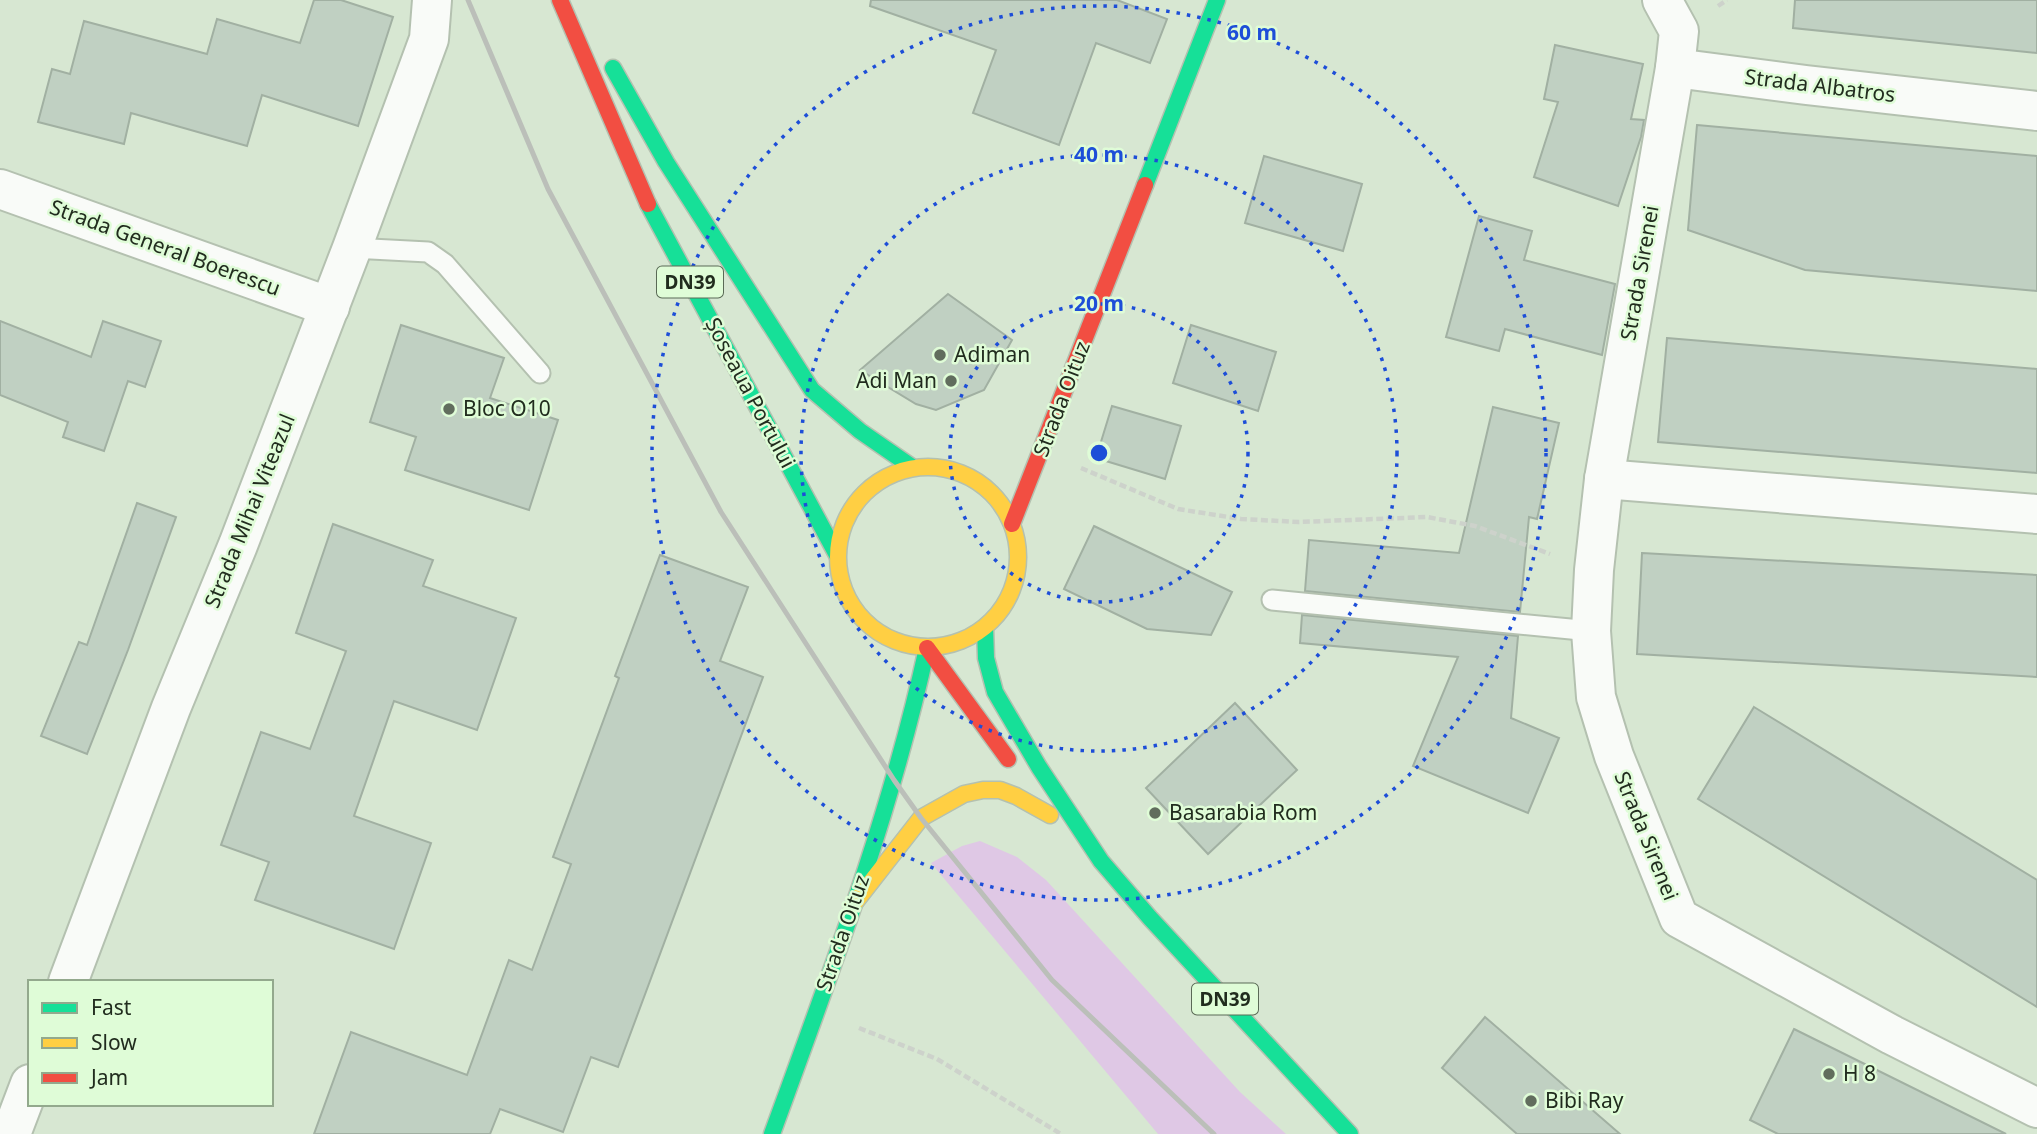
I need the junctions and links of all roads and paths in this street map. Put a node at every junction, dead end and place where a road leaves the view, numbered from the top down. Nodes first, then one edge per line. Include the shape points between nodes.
1 (432, 0) edge
2 (560, 0) edge
3 (1217, 0) edge
4 (1662, 0) edge
5 (608, 58) dead end
6 (1675, 68) junction
7 (2037, 111) edge
8 (0, 189) edge
9 (352, 247) junction
10 (330, 307) junction
11 (540, 373) dead end
12 (1041, 451) junction
13 (912, 467) junction
14 (1604, 478) junction
15 (2037, 514) edge
16 (1012, 524) junction
17 (838, 555) junction
18 (1594, 570) junction
19 (1272, 600) dead end
20 (985, 627) junction
21 (1591, 631) junction
22 (927, 648) junction
23 (1050, 815) junction
24 (1101, 861) junction
25 (853, 905) junction
26 (69, 980) edge
27 (816, 1012) junction
28 (28, 1089) edge
29 (2037, 1108) edge
30 (11, 1134) edge
31 (772, 1134) edge
32 (1061, 1134) edge
33 (1350, 1134) edge

1 - 9 street, Strada Mihai Viteazul via 429,39
2 - 17 main road, Șoseaua Portului / DN39 via 652,212
3 - 12 main road, Strada Oituz
4 - 6 street via 1679,32
5 - 13 main road, DN39 via 666,162 812,390 861,434
6 - 7 street, Strada Albatros
6 - 14 street, Strada Sirenei
8 - 10 street, Strada General Boerescu
9 - 10 street, Strada Mihai Viteazul
9 - 11 lane via 428,253 444,264
10 - 26 street, Strada Mihai Viteazul
12 - 16 main road, Strada Oituz
12 - 18 path via 1178,509 1299,522 1427,517 1475,526
13 - 16 main road, DN39 via 942,467 973,478 1003,506
13 - 17 main road, DN39 via 883,478 859,498 843,524
14 - 15 street
14 - 18 street, Strada Sirenei
16 - 20 main road, DN39 via 1018,543 1013,590
17 - 22 main road, DN39 via 846,596 862,620 885,637
18 - 21 street, Strada Sirenei
19 - 21 lane
20 - 22 main road, DN39 via 968,639
20 - 24 main road, DN39 via 986,658 995,692
21 - 29 street, Strada Sirenei via 1596,697 1614,756 1679,918
22 - 23 main road, DN39
22 - 25 main road, Strada Oituz via 915,709
23 - 24 main road, DN39
23 - 25 main road via 1000,790 964,794 921,818
24 - 33 main road, DN39
25 - 27 main road, Strada Oituz
27 - 31 main road, Strada Oituz
27 - 32 path via 937,1059
28 - 30 street

